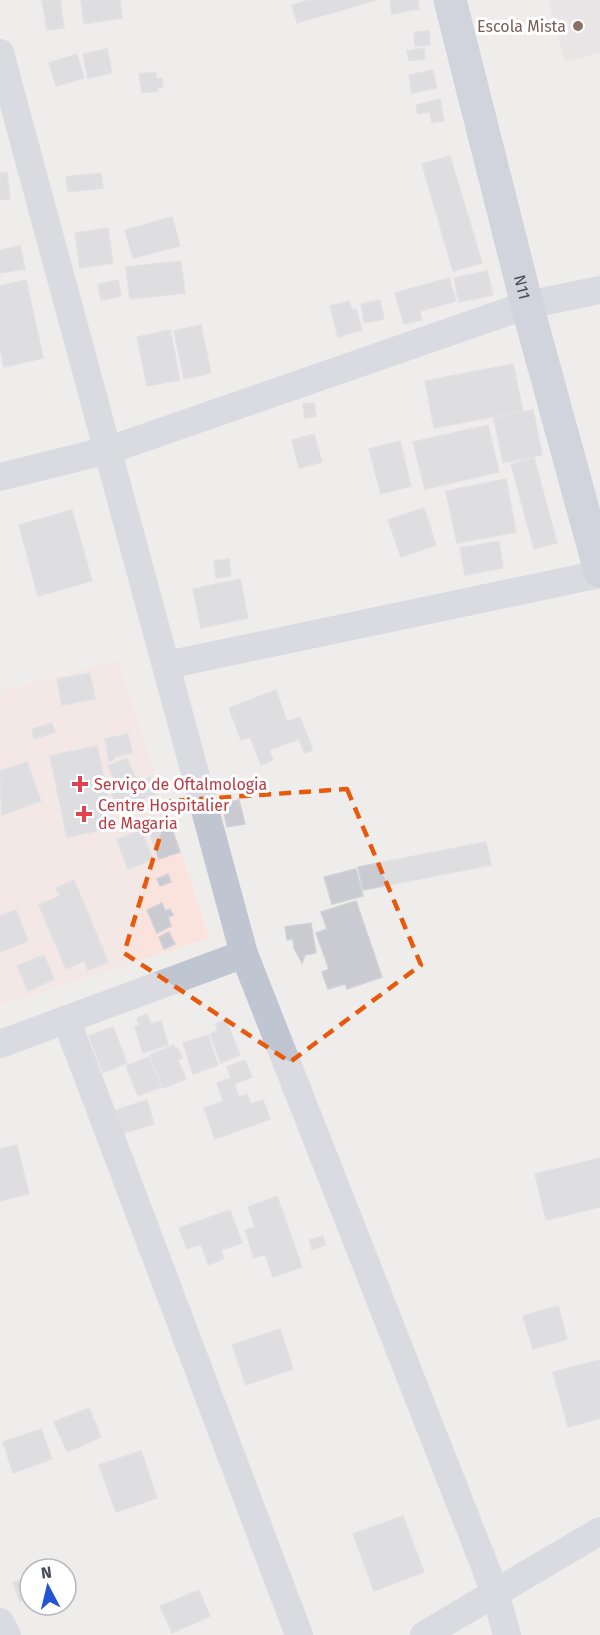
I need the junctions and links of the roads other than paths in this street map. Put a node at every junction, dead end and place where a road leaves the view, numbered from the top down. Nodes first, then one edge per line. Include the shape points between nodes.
1 (450, 0) edge
2 (0, 53) edge
3 (600, 290) edge
4 (527, 305) junction
5 (109, 450) junction
6 (0, 477) edge
7 (600, 573) edge
8 (167, 664) junction
9 (244, 954) junction
10 (66, 1019) junction
11 (0, 1044) edge
12 (600, 1531) edge
13 (495, 1592) junction
14 (0, 1622) edge
15 (7, 1635) edge
16 (299, 1635) edge
17 (424, 1635) edge
18 (507, 1635) edge

1 - 4 main road, N11
2 - 5 street
3 - 4 street
4 - 5 street
4 - 7 main road, N11
5 - 6 street
5 - 8 street
7 - 8 street
8 - 9 street
9 - 10 street
9 - 13 street
10 - 11 street
10 - 16 street
12 - 13 street
13 - 17 street
13 - 18 street
14 - 15 street

